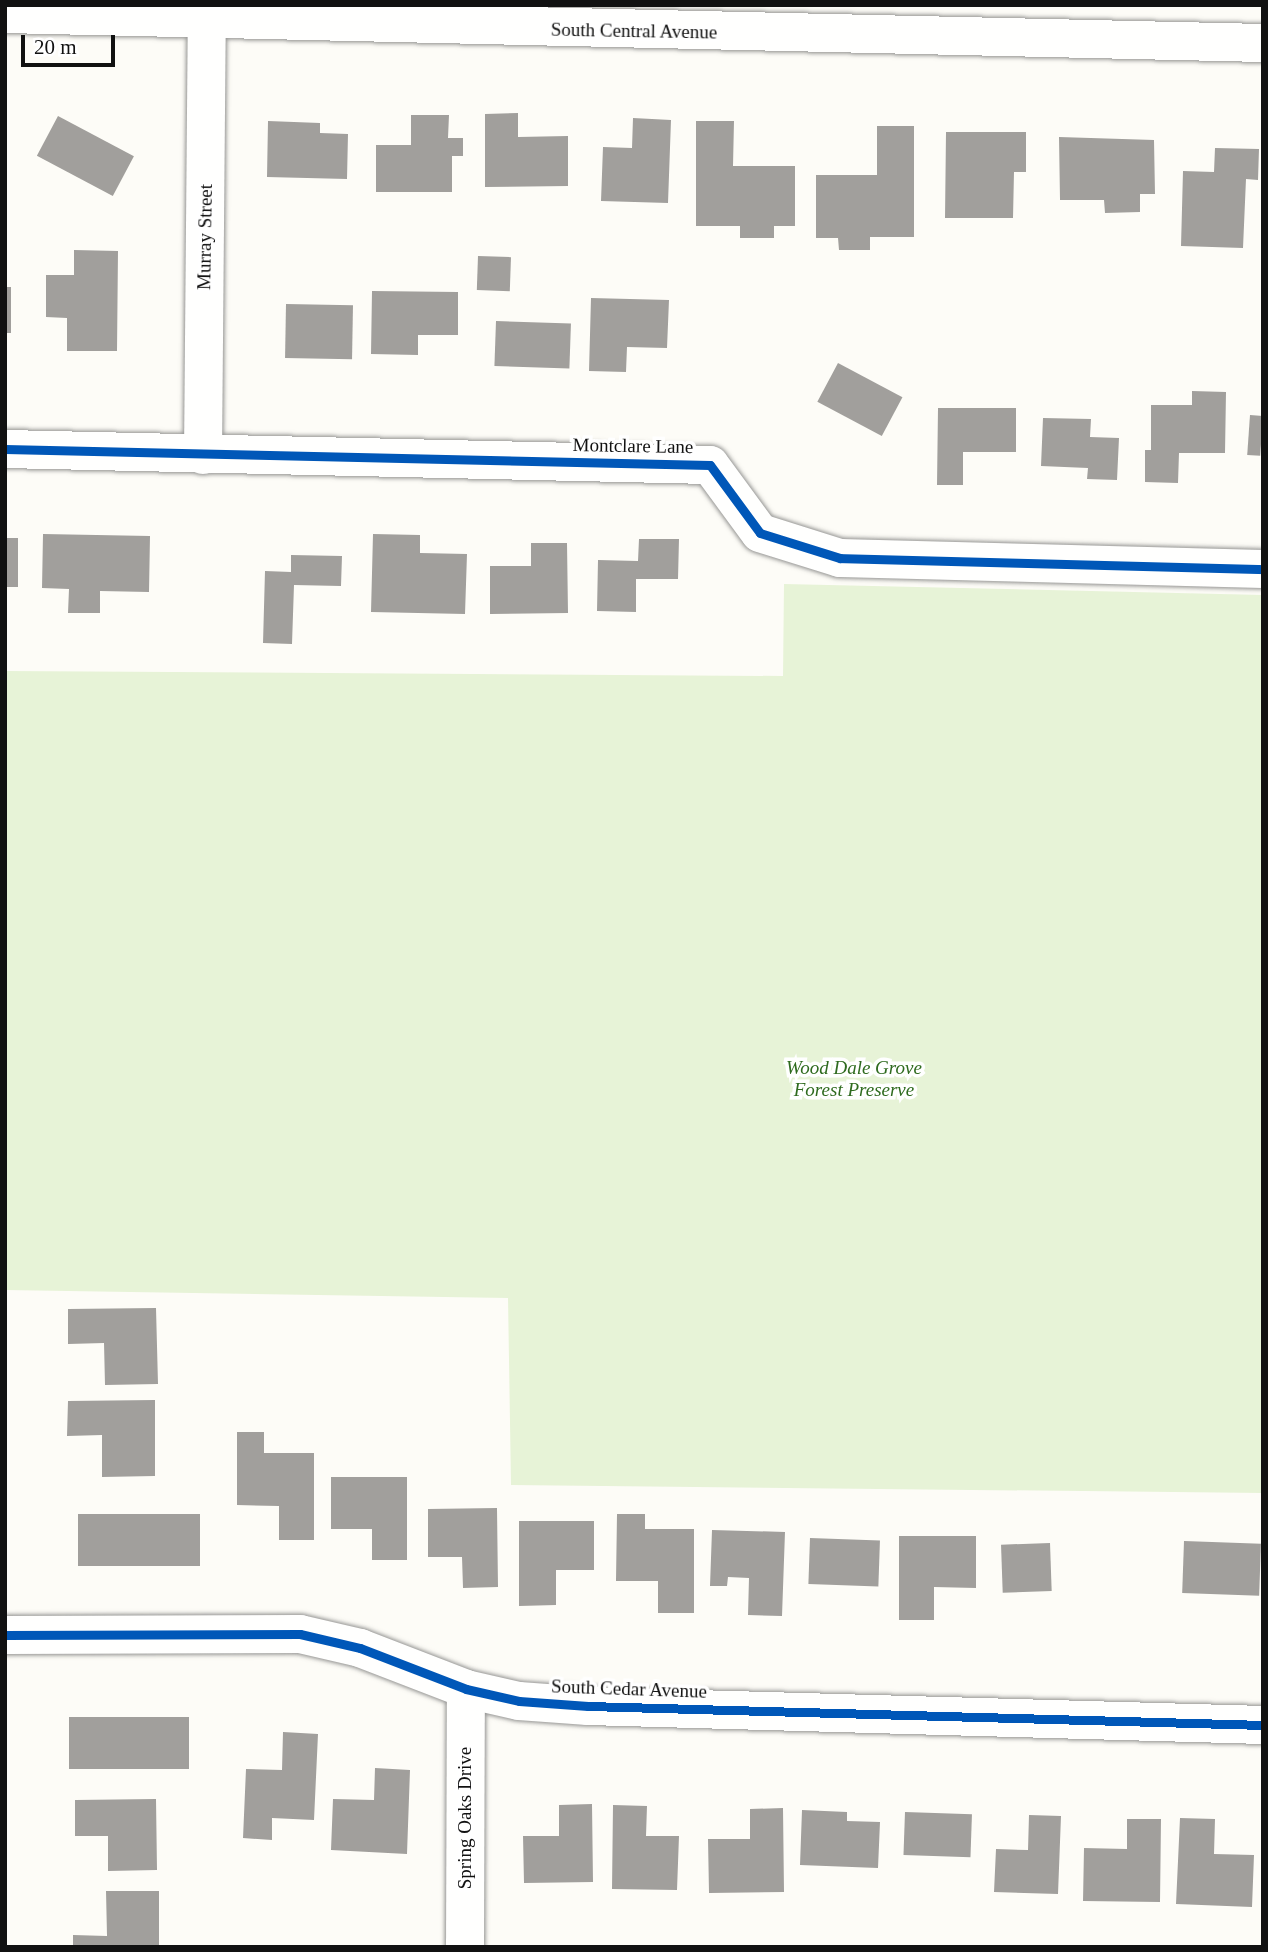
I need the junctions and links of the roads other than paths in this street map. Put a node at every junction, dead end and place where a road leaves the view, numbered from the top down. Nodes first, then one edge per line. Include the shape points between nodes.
1 (117, 11) edge
2 (5, 14) edge
3 (207, 20) junction
4 (839, 20) edge
5 (1263, 43) edge
6 (5, 449) edge
7 (203, 455) junction
8 (1263, 569) edge
9 (5, 1635) edge
10 (466, 1689) junction
11 (1263, 1724) edge
12 (465, 1947) edge

1 - 2 street, South Central Avenue
1 - 3 street, South Central Avenue
3 - 4 street, South Central Avenue
3 - 7 street, Murray Street
4 - 5 street, South Central Avenue
6 - 7 street, Montclare Lane
7 - 8 street, Montclare Lane via 710,465 760,533 840,558
9 - 10 street, South Cedar Avenue via 300,1634 360,1648
10 - 11 street, South Cedar Avenue via 519,1701 588,1706
10 - 12 street, Spring Oaks Drive

